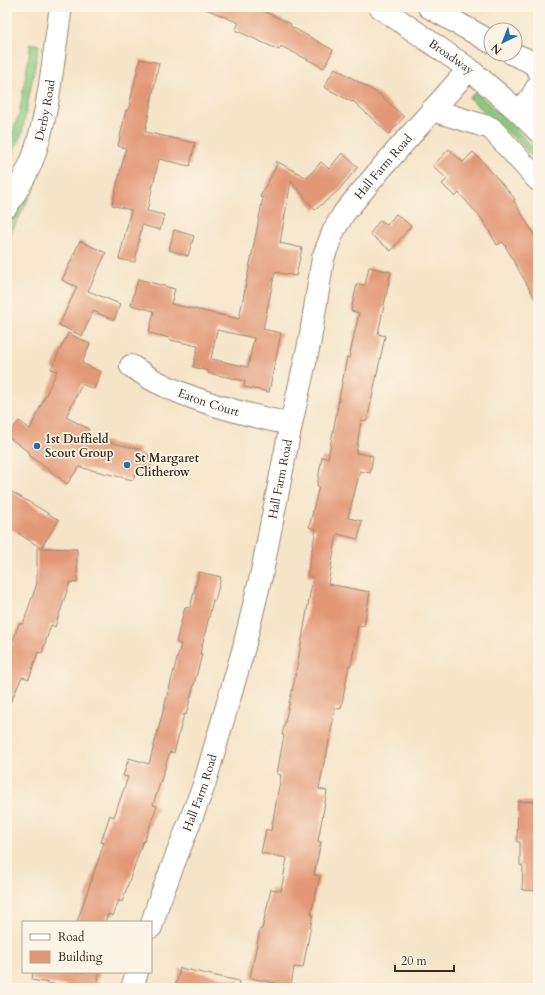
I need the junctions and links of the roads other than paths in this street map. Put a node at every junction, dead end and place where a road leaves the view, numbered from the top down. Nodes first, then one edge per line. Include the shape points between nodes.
1 (61, 7) edge
2 (380, 7) edge
3 (429, 7) edge
4 (483, 37) edge
5 (523, 58) edge
6 (469, 69) junction
7 (538, 70) edge
8 (538, 86) edge
9 (432, 110) junction
10 (518, 111) junction
11 (538, 131) edge
12 (538, 180) edge
13 (7, 206) edge
14 (131, 366) dead end
15 (291, 424) junction
16 (152, 924) edge
17 (137, 973) edge
18 (132, 988) edge

1 - 13 main road, Derby Road via 46,103 34,156
2 - 6 main road, Broadway
3 - 4 main road
5 - 7 main road
6 - 9 main road, Hall Farm Road
6 - 10 main road, Broadway
8 - 10 main road via 529,101
9 - 12 main road via 491,128
9 - 15 main road, Hall Farm Road via 344,213 334,230 323,258 310,340
10 - 11 main road, Broadway
14 - 15 main road, Eaton Court via 156,382 192,397
15 - 16 main road, Hall Farm Road via 244,651 204,785
17 - 18 main road

